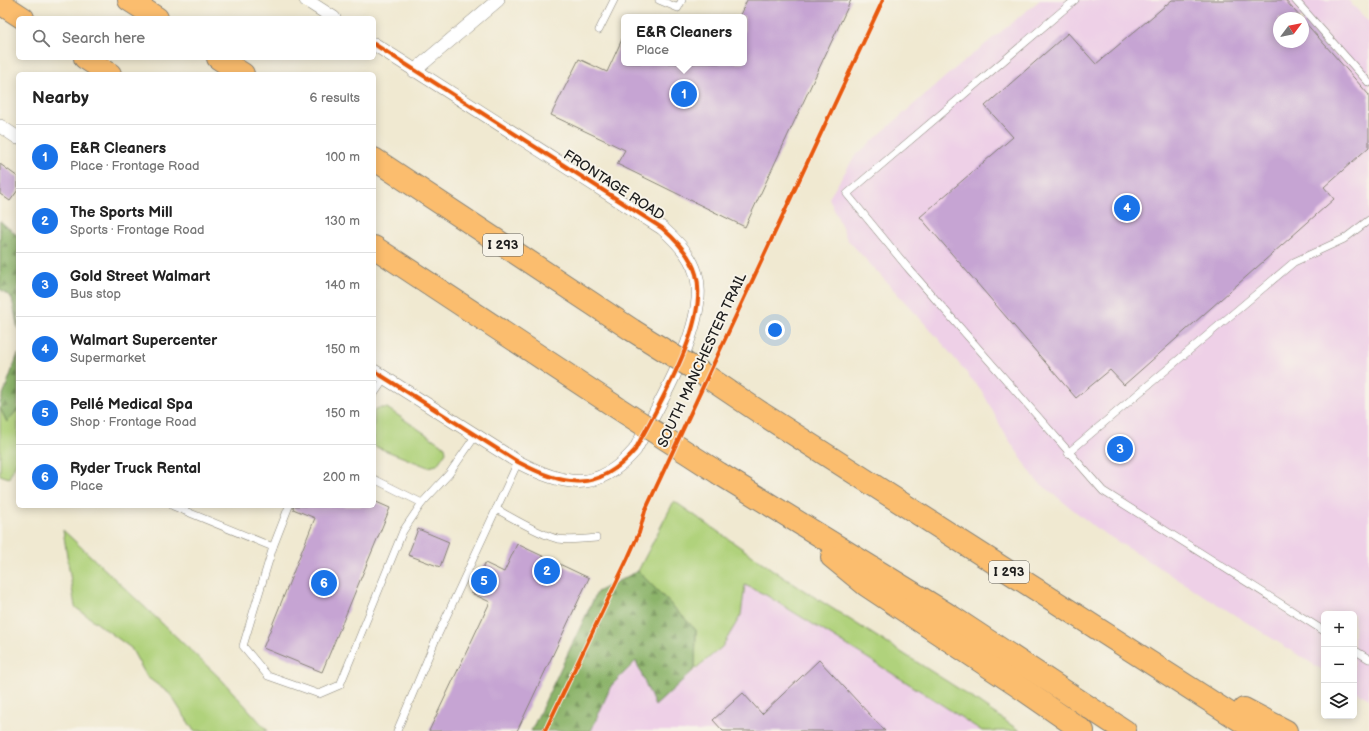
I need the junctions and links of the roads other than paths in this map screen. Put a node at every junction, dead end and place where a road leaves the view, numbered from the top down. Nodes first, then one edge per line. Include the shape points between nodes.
1 (129, 0) edge
2 (498, 0) edge
3 (614, 0) edge
4 (659, 0) edge
5 (682, 0) edge
6 (1075, 0) edge
7 (1295, 0) edge
8 (314, 2) edge
9 (0, 3) edge
10 (20, 16) edge
11 (154, 16) edge
12 (332, 16) edge
13 (599, 30) dead end
14 (376, 45) edge
15 (88, 60) edge
16 (221, 60) edge
17 (414, 71) junction
18 (107, 72) edge
19 (240, 72) edge
20 (1369, 83) edge
21 (0, 126) edge
22 (16, 137) edge
23 (376, 160) edge
24 (1369, 220) edge
25 (376, 248) edge
26 (376, 371) edge
27 (386, 378) junction
28 (376, 391) edge
29 (476, 435) junction
30 (1068, 453) junction
31 (518, 462) junction
32 (376, 480) edge
33 (422, 503) junction
34 (767, 504) junction
35 (178, 508) edge
36 (288, 508) edge
37 (496, 509) junction
38 (596, 538) dead end
39 (273, 548) junction
40 (1321, 629) edge
41 (1134, 652) junction
42 (1357, 652) edge
43 (1369, 659) edge
44 (397, 731) edge
45 (1083, 731) edge
46 (1125, 731) edge
47 (1257, 731) edge
48 (1286, 731) edge

1 - 11 highway
2 - 17 street
3 - 13 lane
4 - 5 lane via 678,8
6 - 30 lane via 848,194 908,268
7 - 20 lane
8 - 12 street
9 - 10 highway
14 - 17 street, FRONTAGE ROAD
15 - 18 highway
16 - 19 highway
17 - 31 street, FRONTAGE ROAD via 662,228 674,238 696,274 699,301 691,332 675,373 635,450 626,460 604,476 585,482 556,478
21 - 22 street
23 - 41 highway, I 293, bridge via 632,330
24 - 30 lane via 1344,239 1294,262
25 - 34 highway, bridge
26 - 27 street, FRONTAGE ROAD
27 - 28 lane
27 - 29 street, FRONTAGE ROAD
29 - 31 street, FRONTAGE ROAD
29 - 33 lane via 449,474
30 - 40 lane via 1103,491
31 - 37 lane
32 - 33 lane
33 - 39 lane via 403,531 340,685 319,694 268,676 243,646
34 - 45 highway via 866,585
34 - 46 highway via 952,617
35 - 39 lane
36 - 39 lane
37 - 38 lane via 546,535 570,540
37 - 44 lane
41 - 47 highway, I 293
41 - 48 highway
42 - 43 lane

